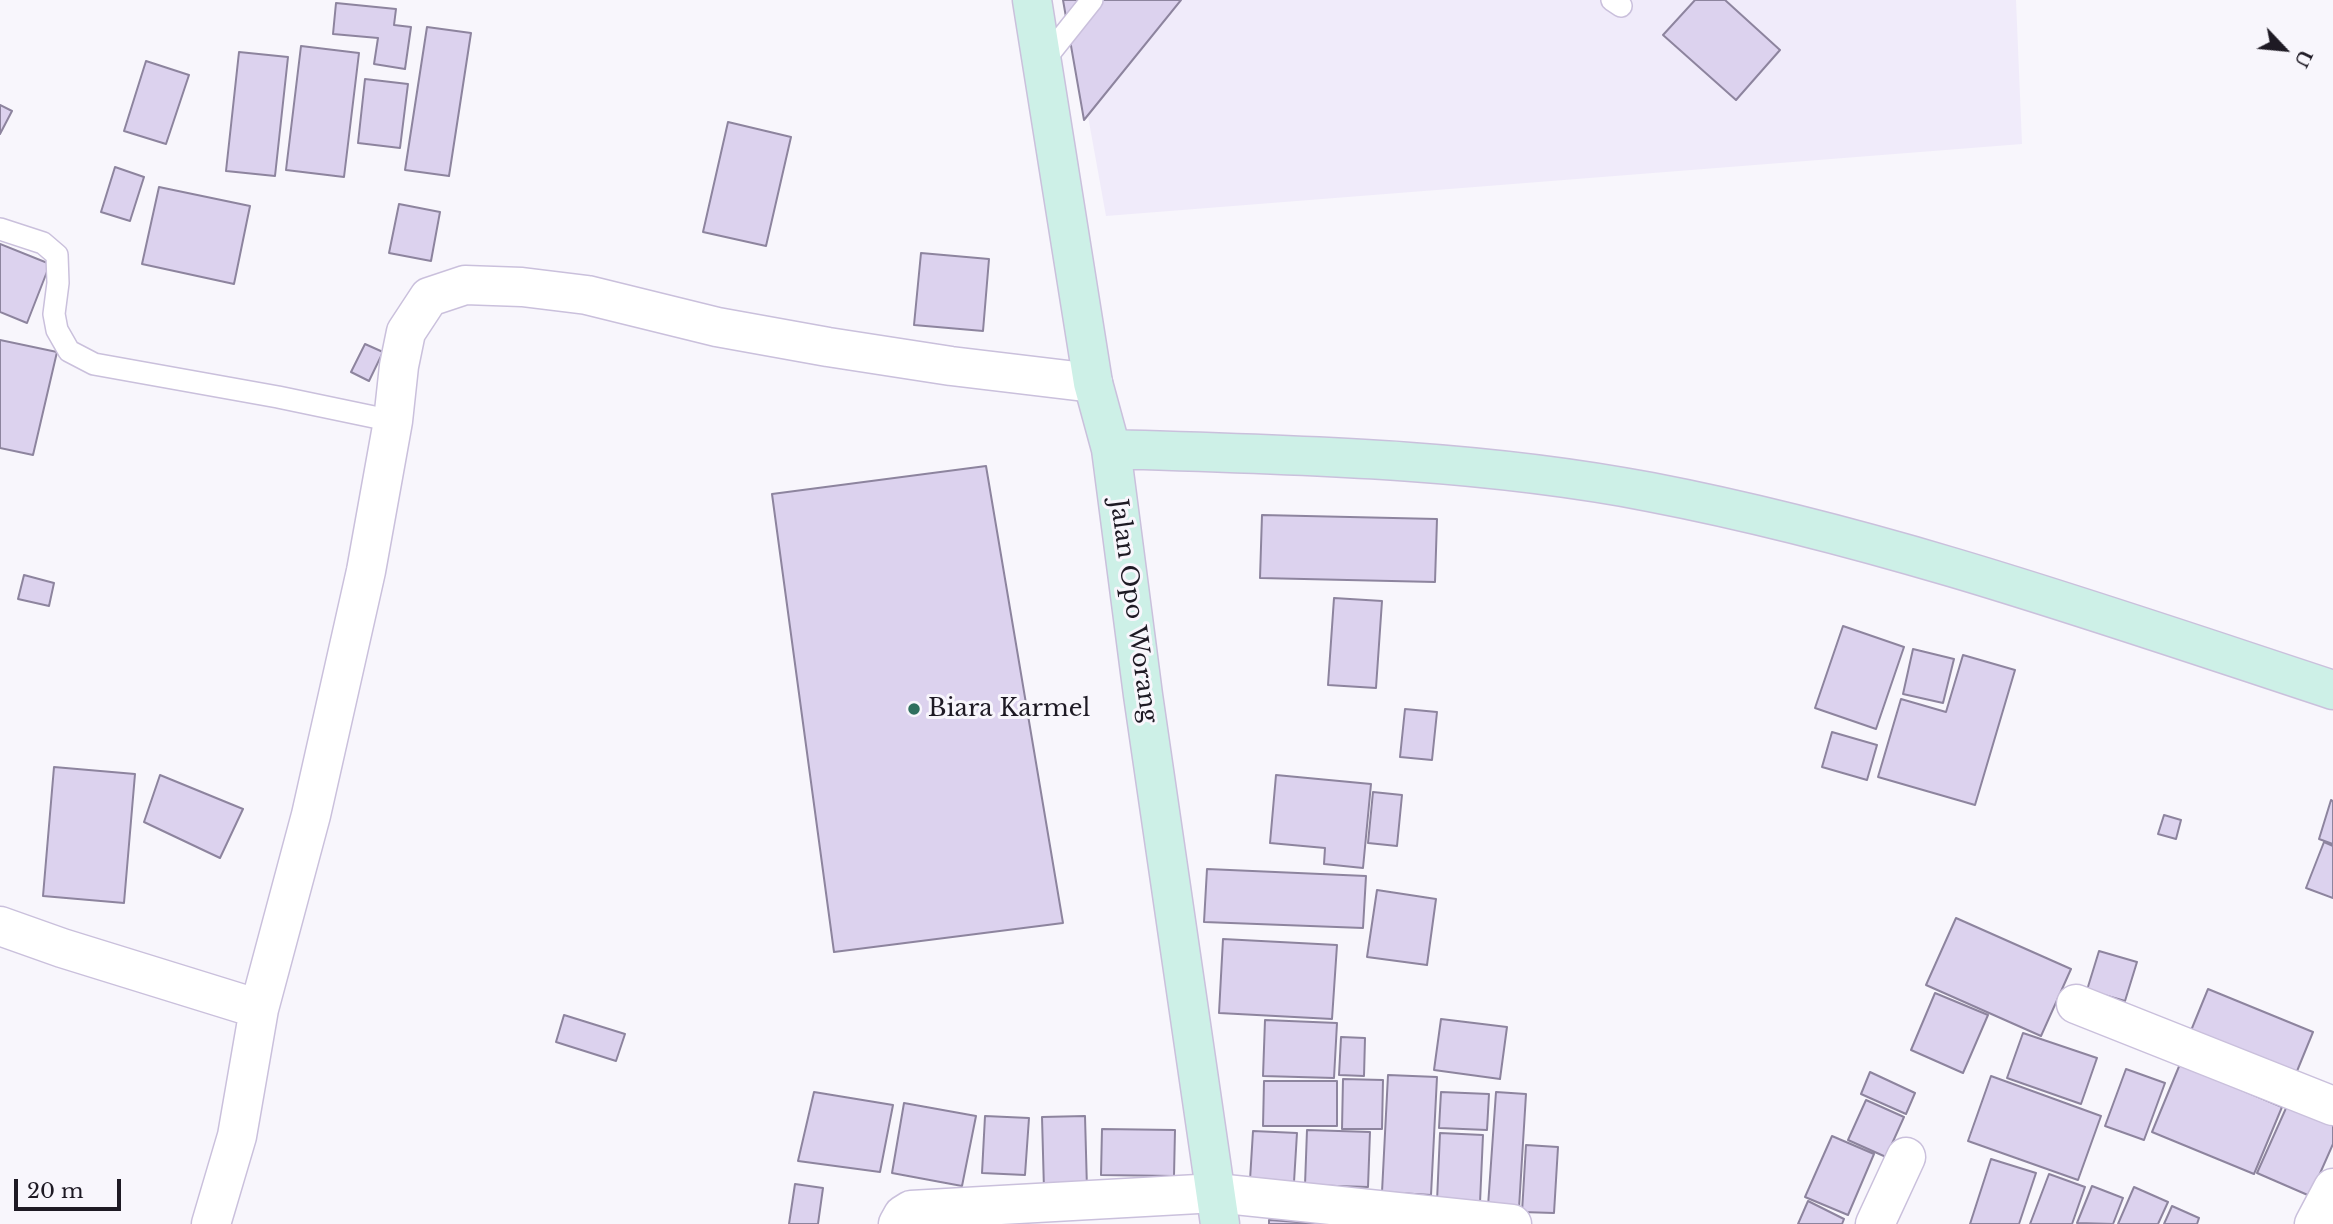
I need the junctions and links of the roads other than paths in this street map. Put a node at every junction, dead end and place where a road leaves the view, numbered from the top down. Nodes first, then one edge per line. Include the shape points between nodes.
1 (1032, 0) edge
2 (1092, 0) edge
3 (1041, 64) junction
4 (0, 229) edge
5 (1093, 383) junction
6 (393, 421) junction
7 (1111, 449) junction
8 (2333, 690) edge
9 (0, 926) edge
10 (2076, 1004) dead end
11 (259, 1009) junction
12 (2333, 1106) edge
13 (1906, 1157) dead end
14 (2333, 1188) edge
15 (1218, 1209) edge
16 (211, 1224) edge
17 (898, 1224) edge
18 (1512, 1224) edge
19 (1875, 1224) edge
20 (2314, 1224) edge

1 - 3 street, Jalan Opo Worang
2 - 3 lane
3 - 5 street, Jalan Opo Worang
4 - 6 lane via 43,243 57,255 57,330 69,351 94,364
5 - 6 street via 816,345 717,327 587,295 465,285 429,297 407,332
5 - 7 street, Jalan Opo Worang
6 - 11 street via 346,662
7 - 8 street via 1336,457 1512,471 1650,492 1854,538
7 - 15 street, Jalan Opo Worang
9 - 11 street
10 - 12 street
11 - 16 street via 237,1136
13 - 19 street
14 - 20 street
15 - 17 street via 911,1210
15 - 18 street

